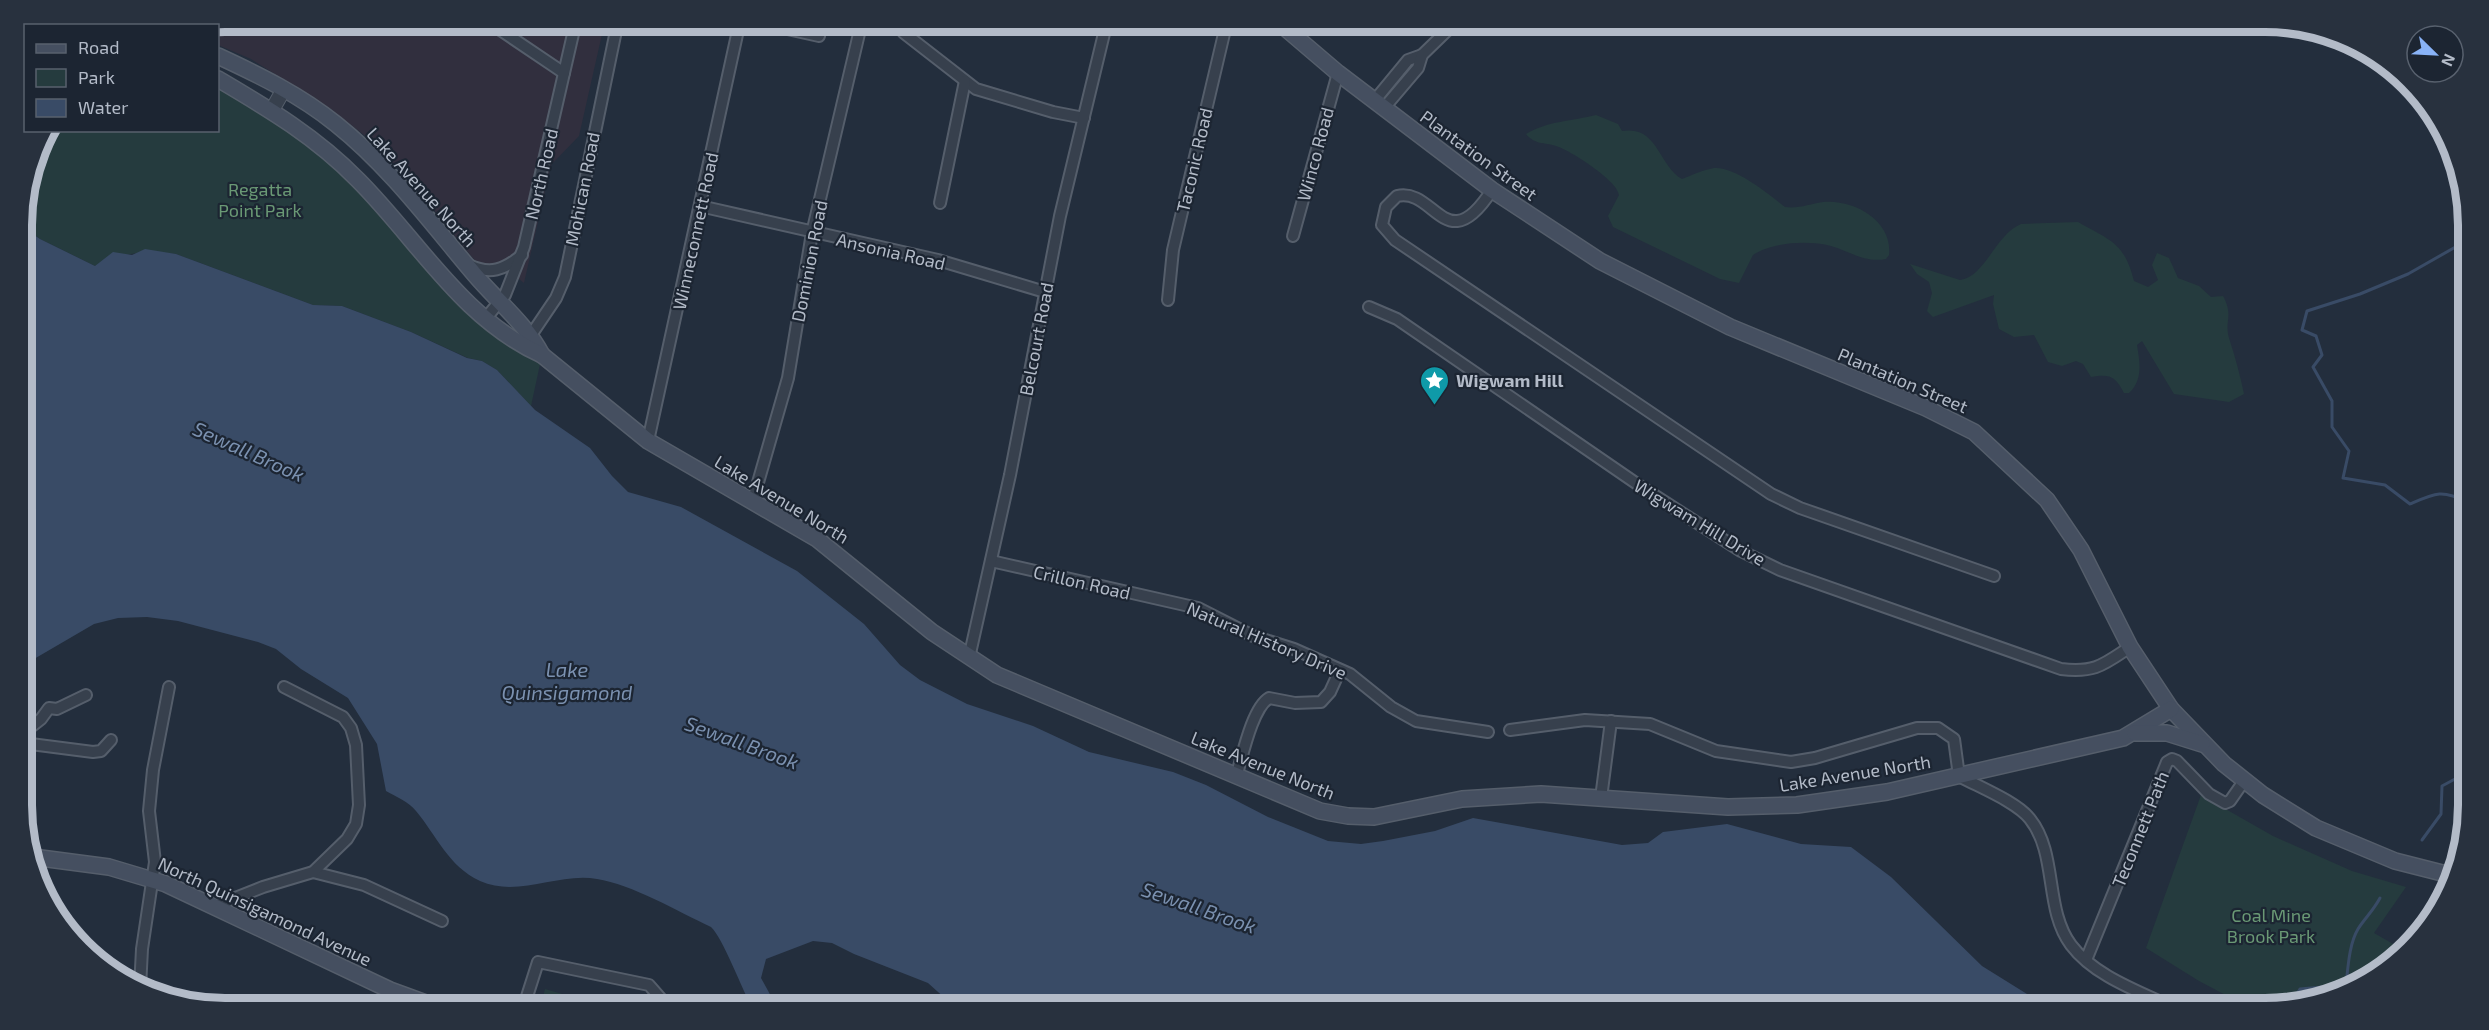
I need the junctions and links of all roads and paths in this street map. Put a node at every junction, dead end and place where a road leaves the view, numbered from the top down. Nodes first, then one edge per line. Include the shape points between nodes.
1 (504, 32) edge
2 (571, 32) edge
3 (616, 32) edge
4 (738, 32) edge
5 (801, 32) edge
6 (859, 32) edge
7 (903, 32) edge
8 (1104, 32) edge
9 (1224, 32) edge
10 (1290, 32) edge
11 (1446, 32) edge
12 (819, 36) dead end
13 (219, 56) edge
14 (564, 72) junction
15 (1338, 73) junction
16 (219, 81) edge
17 (965, 81) junction
18 (284, 89) junction
19 (1380, 104) junction
20 (272, 110) junction
21 (1084, 118) junction
22 (1492, 190) junction
23 (940, 203) dead end
24 (700, 206) junction
25 (812, 233) junction
26 (1293, 236) dead end
27 (522, 255) junction
28 (465, 263) junction
29 (1045, 292) junction
30 (1168, 300) dead end
31 (500, 302) junction
32 (1369, 307) dead end
33 (486, 318) junction
34 (527, 341) junction
35 (648, 441) junction
36 (753, 500) junction
37 (991, 561) junction
38 (1994, 576) dead end
39 (1174, 602) joint
40 (2130, 647) junction
41 (969, 658) junction
42 (1340, 670) junction
43 (169, 687) dead end
44 (284, 687) dead end
45 (86, 695) dead end
46 (2171, 709) junction
47 (1611, 721) junction
48 (32, 726) edge
49 (1510, 730) dead end
50 (1488, 732) dead end
51 (2135, 733) junction
52 (111, 740) dead end
53 (32, 744) edge
54 (2203, 744) junction
55 (1959, 776) junction
56 (1236, 777) junction
57 (2244, 781) junction
58 (1601, 798) junction
59 (39, 858) edge
60 (313, 872) junction
61 (2445, 874) edge
62 (154, 880) junction
63 (214, 906) junction
64 (442, 921) dead end
65 (2086, 960) junction
66 (140, 979) edge
67 (2154, 998) edge
68 (414, 999) edge
69 (526, 999) edge
70 (661, 999) edge

1 - 14 street
2 - 14 street, North Road
3 - 34 street, Mohican Road via 565,277
4 - 24 street, Winneconnett Road
5 - 12 street
6 - 25 street, Dominion Road
7 - 17 street
8 - 21 street, Belcourt Road
9 - 30 street, Taconic Road via 1173,250
10 - 15 main road, Plantation Street
11 - 19 street via 1422,56 1418,68
13 - 18 main road, Lake Avenue North
14 - 27 street, North Road
15 - 19 main road, Plantation Street
15 - 26 street, Winco Road
16 - 20 main road, Lake Avenue North
17 - 21 street via 989,94
17 - 23 street
18 - 20 street
18 - 28 main road, Lake Avenue North via 335,123 371,155
19 - 22 main road, Plantation Street
20 - 33 main road, Lake Avenue North via 360,181 455,292
21 - 29 street, Belcourt Road
22 - 38 street via 1478,211 1457,220 1448,220 1414,198 1397,196 1388,204 1382,225 1395,240 1772,494 1800,508
22 - 40 main road, Plantation Street via 1577,247 1649,288 1974,432 2030,482 2062,521 2099,582
24 - 25 street, Ansonia Road
24 - 35 street, Winneconnett Road
25 - 29 street, Ansonia Road via 938,260
25 - 36 street, Dominion Road via 788,378
27 - 28 street via 494,272
27 - 31 street, North Road
28 - 31 main road, Lake Avenue North
29 - 37 street, Belcourt Road
31 - 33 street, North Road
31 - 34 main road, Lake Avenue North
32 - 40 street, Wigwam Hill Drive via 1397,319 1741,551 1780,570 2061,669 2084,672
33 - 34 main road, Lake Avenue North
34 - 35 main road, Lake Avenue North
35 - 36 main road, Lake Avenue North
36 - 41 main road, Lake Avenue North via 830,548
37 - 39 street, Crillon Road
37 - 41 street, Belcourt Road
39 - 42 street, Natural History Drive via 1208,612 1253,636
40 - 46 main road, Plantation Street
41 - 56 main road, Lake Avenue North via 1023,688
42 - 50 street, Natural History Drive via 1416,721
42 - 56 street via 1321,702 1265,700
43 - 62 street via 150,797
44 - 60 street via 343,717 356,745 356,824 347,839
45 - 48 street via 57,709 49,708
46 - 51 main road
46 - 54 main road, Plantation Street
47 - 49 street via 1585,720
47 - 55 street via 1663,728 1724,753 1791,762 1917,728 1941,730 1954,739
47 - 58 street
51 - 54 main road via 2167,734
51 - 55 main road, Lake Avenue North
52 - 53 street via 102,751 93,752
54 - 57 main road, Plantation Street
55 - 58 main road, Lake Avenue North via 1887,792 1797,805 1728,807
55 - 65 street via 2030,818 2043,850 2060,925 2069,943
56 - 58 main road, Lake Avenue North via 1307,807 1348,816 1374,817 1494,796
57 - 61 main road, Plantation Street via 2326,833 2395,861
57 - 65 street, Teconnett Path via 2225,803 2177,762 2167,762
59 - 62 main road, North Quinsigamond Avenue via 109,867
60 - 63 street
60 - 64 street via 364,885
62 - 63 main road, North Quinsigamond Avenue
62 - 66 street
63 - 68 main road, North Quinsigamond Avenue
65 - 67 street
69 - 70 street via 538,962 650,985

